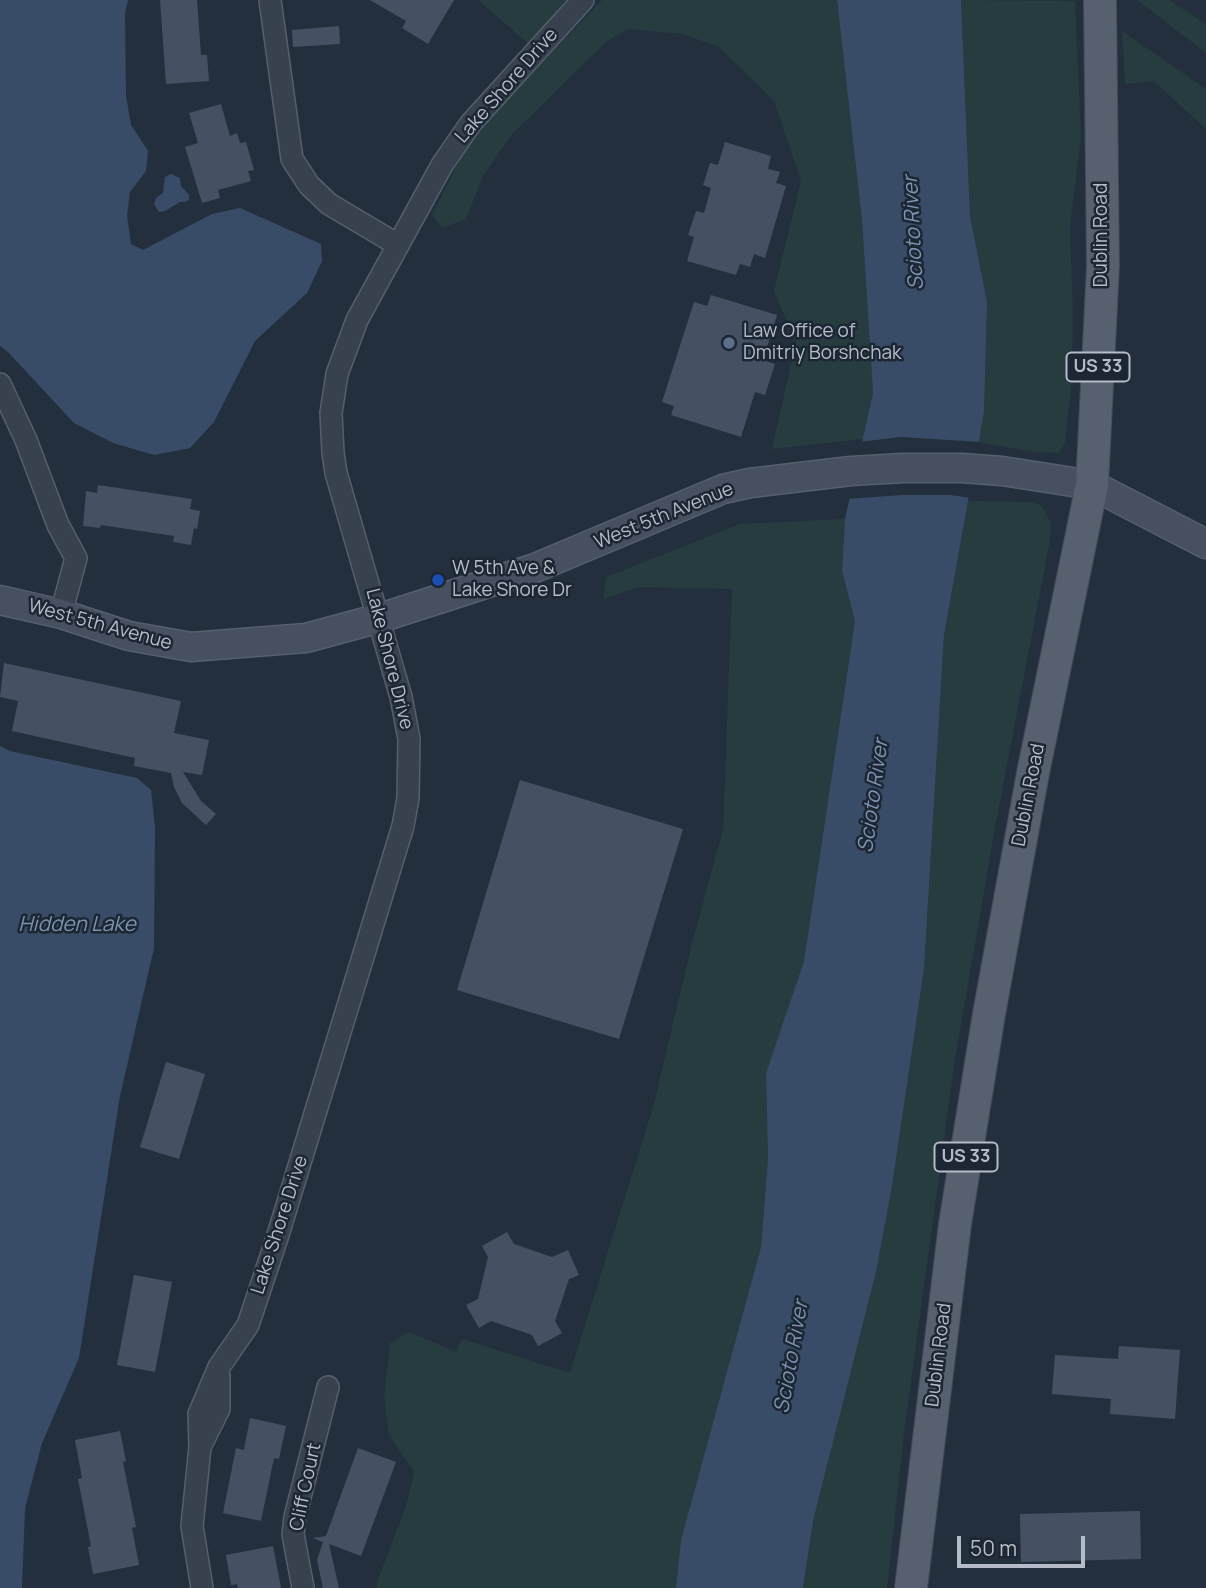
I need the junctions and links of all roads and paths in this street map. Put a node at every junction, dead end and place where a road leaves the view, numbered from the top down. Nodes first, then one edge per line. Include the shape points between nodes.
1 (270, 0) edge
2 (583, 0) edge
3 (1100, 0) edge
4 (398, 245) junction
5 (0, 384) edge
6 (1092, 485) junction
7 (1206, 544) edge
8 (0, 600) edge
9 (61, 614) junction
10 (380, 618) junction
11 (328, 1387) dead end
12 (202, 1588) edge
13 (303, 1588) edge
14 (911, 1588) edge

1 - 4 street via 292,159 329,204
2 - 4 street, Lake Shore Drive via 471,123
3 - 6 main road, Dublin Road / US 33 via 1103,265
4 - 10 street, Lake Shore Drive via 349,338 331,413 336,473
5 - 9 street via 58,526 76,558
6 - 7 main road, West 5th Avenue
6 - 10 main road, West 5th Avenue via 962,468 903,468 723,489 536,568
6 - 14 main road, Dublin Road / US 33 via 986,1028 956,1224
8 - 9 main road, West 5th Avenue
9 - 10 main road, West 5th Avenue via 129,636 191,648 306,638
10 - 12 street, Lake Shore Drive via 409,739 403,826 248,1325 219,1367 219,1409 200,1447 192,1526
11 - 13 street, Cliff Court via 295,1517 295,1552

